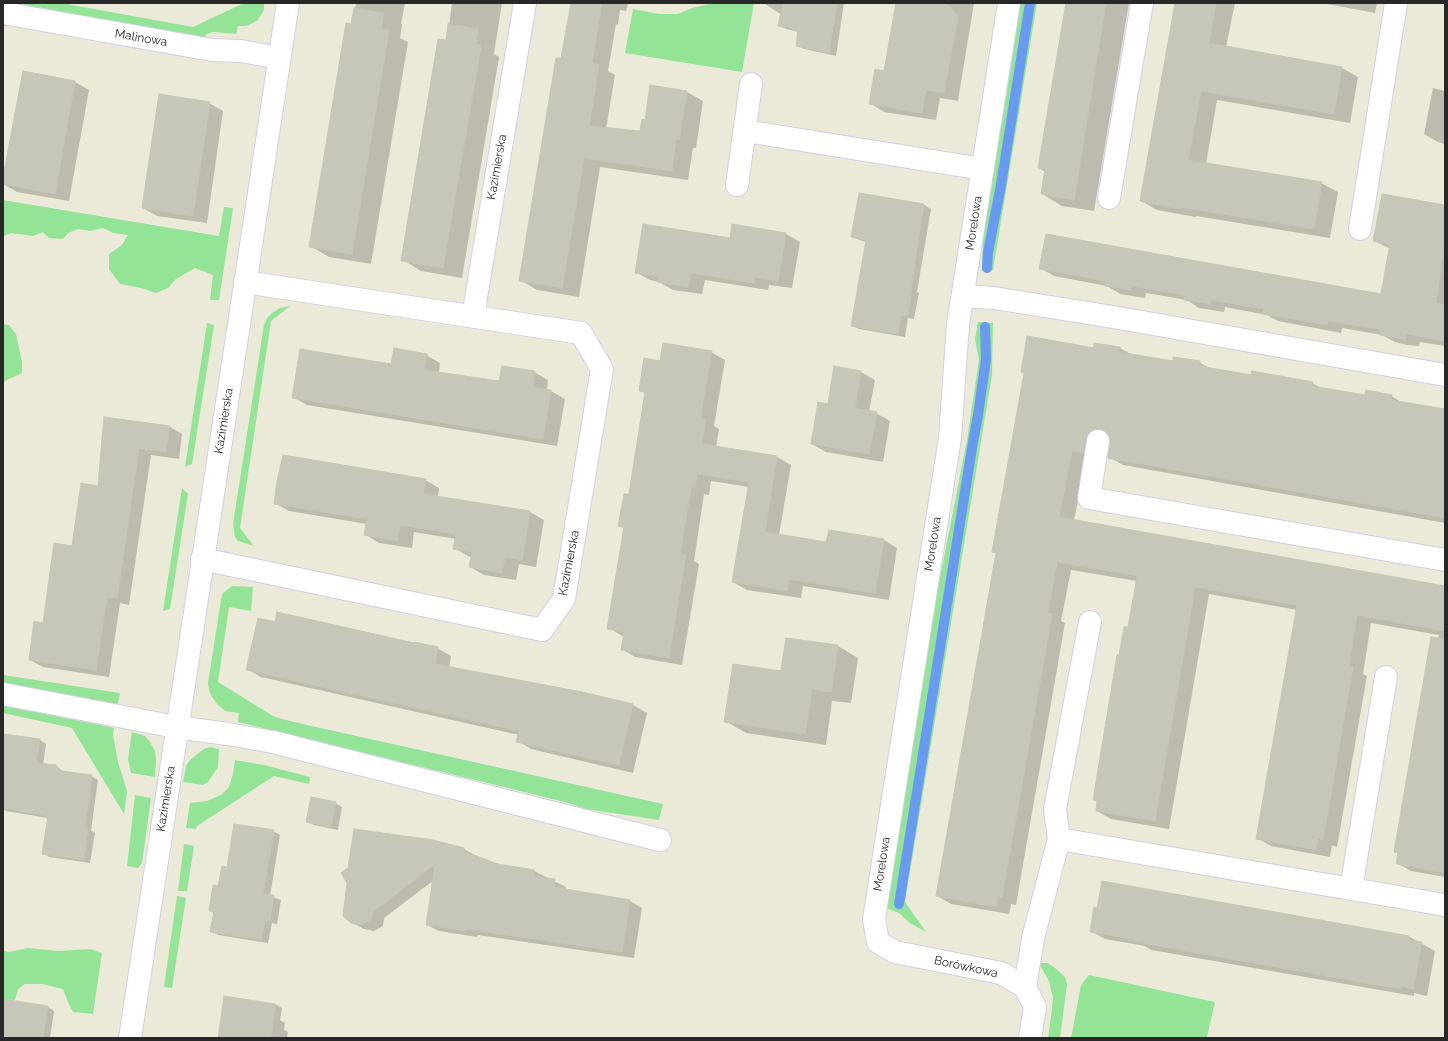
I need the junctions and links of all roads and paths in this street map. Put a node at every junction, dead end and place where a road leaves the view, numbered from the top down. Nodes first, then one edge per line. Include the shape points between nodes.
1 (288, 3) edge
2 (1009, 3) edge
3 (1142, 3) edge
4 (1396, 3) edge
5 (524, 11) edge
6 (3, 13) edge
7 (279, 58) junction
8 (751, 84) dead end
9 (746, 131) junction
10 (983, 169) junction
11 (737, 185) dead end
12 (1108, 198) dead end
13 (1360, 229) dead end
14 (245, 282) junction
15 (963, 296) junction
16 (472, 316) junction
17 (1445, 375) edge
18 (1098, 442) dead end
19 (202, 559) junction
20 (1445, 560) edge
21 (1090, 622) dead end
22 (1386, 677) dead end
23 (3, 694) edge
24 (176, 727) junction
25 (1059, 839) junction
26 (660, 840) dead end
27 (1351, 889) junction
28 (1445, 905) edge
29 (874, 919) joint
30 (1025, 986) junction
31 (130, 1038) edge
32 (1030, 1038) edge

1 - 7 street, Kazimierska
2 - 10 street, Morelowa
3 - 12 street
4 - 13 street
5 - 16 street, Kazimierska
6 - 7 street, Malinowa via 212,50 241,51
7 - 14 street, Kazimierska
8 - 9 street
9 - 10 street
9 - 11 street
10 - 15 street, Morelowa
14 - 16 street, Kazimierska
14 - 19 street, Kazimierska
15 - 17 street via 994,298 1113,317
15 - 29 street, Morelowa via 958,324 950,438
16 - 19 street, Kazimierska via 581,333 602,369 564,599 542,630
18 - 20 street via 1089,498
19 - 24 street, Kazimierska
21 - 25 street via 1055,809
22 - 27 street
23 - 24 street
24 - 26 street via 273,742
24 - 31 street, Kazimierska
25 - 27 street
25 - 30 street via 1033,938
27 - 28 street
29 - 30 street, Borówkowa via 878,942 895,952 1001,973
30 - 32 street via 1035,1007

